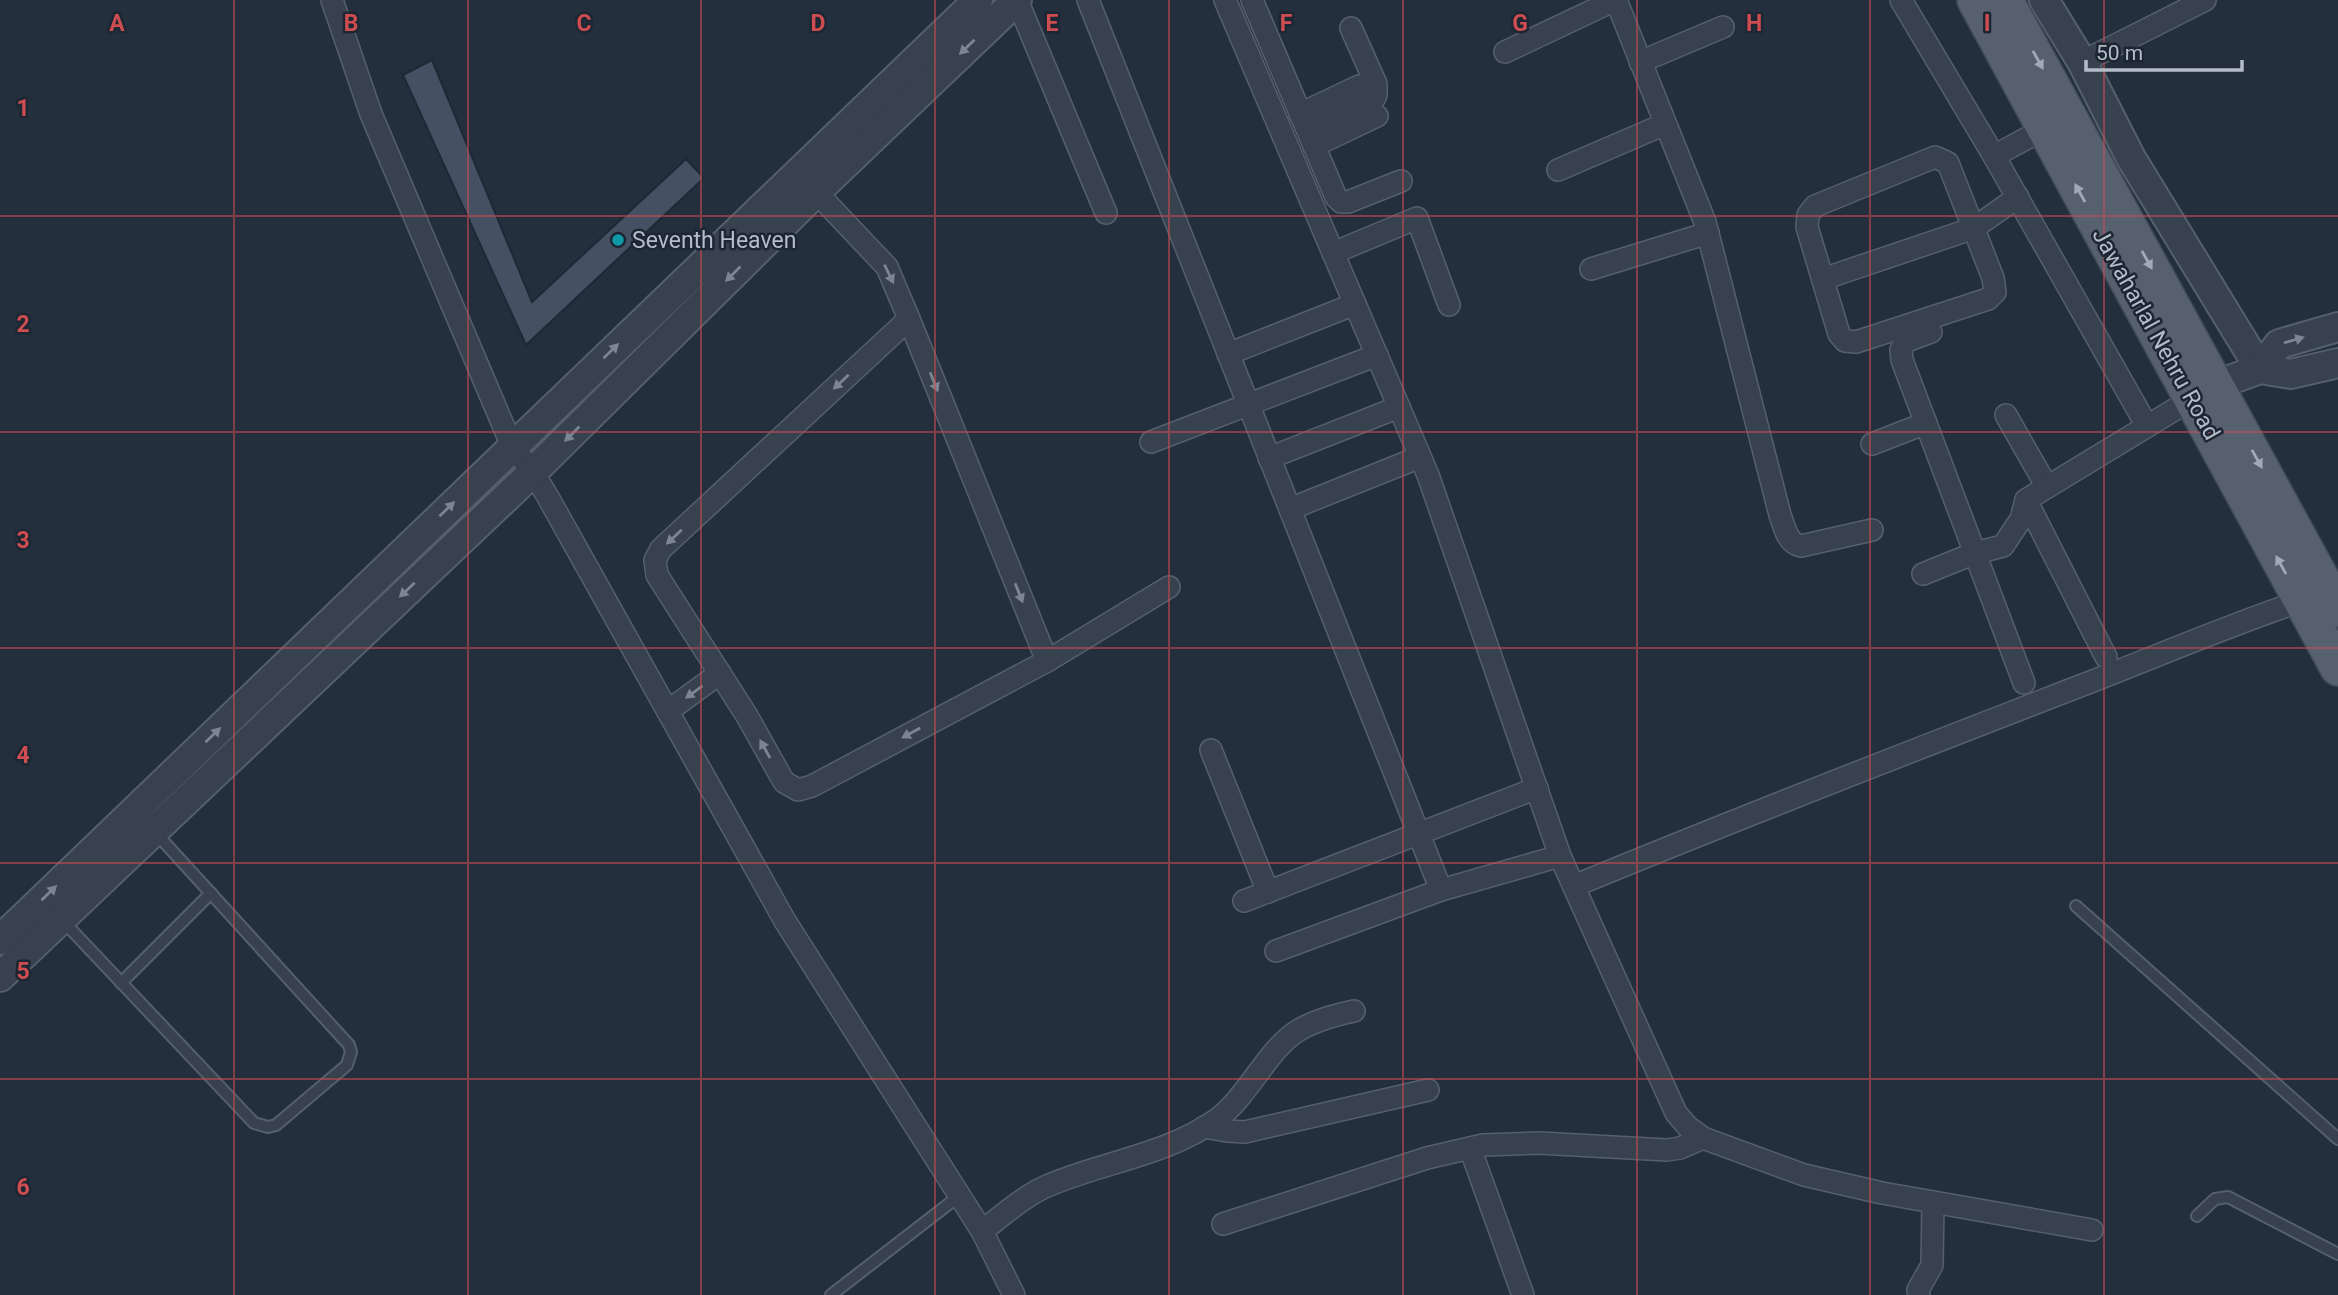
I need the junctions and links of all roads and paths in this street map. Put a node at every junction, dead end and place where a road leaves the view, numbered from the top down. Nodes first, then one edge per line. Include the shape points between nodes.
1 (332, 0) edge
2 (978, 0) edge
3 (1017, 0) edge
4 (1088, 0) edge
5 (1225, 0) edge
6 (1901, 0) edge
7 (1975, 0) edge
8 (2005, 0) edge
9 (2044, 0) edge
10 (2205, 0) edge
11 (1611, 1) edge
12 (1260, 3) edge
13 (1723, 27) dead end
14 (1351, 28) dead end
15 (1505, 52) dead end
16 (1640, 62) junction
17 (2082, 62) junction
18 (1359, 86) dead end
19 (1377, 116) dead end
20 (1665, 124) junction
21 (1307, 129) junction
22 (2044, 129) junction
23 (1994, 156) junction
24 (1558, 170) dead end
25 (1401, 181) dead end
26 (816, 192) junction
27 (2018, 197) junction
28 (1107, 213) dead end
29 (1974, 228) junction
30 (1708, 233) junction
31 (1333, 253) junction
32 (1591, 269) dead end
33 (1823, 279) junction
34 (1354, 304) junction
35 (1449, 304) dead end
36 (909, 319) junction
37 (1959, 321) dead end
38 (2338, 327) edge
39 (1228, 354) junction
40 (1377, 355) junction
41 (2338, 363) edge
42 (2260, 369) junction
43 (2204, 392) junction
44 (1248, 406) junction
45 (1399, 407) junction
46 (2006, 415) dead end
47 (1926, 423) junction
48 (2147, 426) junction
49 (1151, 442) dead end
50 (1872, 444) dead end
51 (512, 446) junction
52 (1420, 457) junction
53 (1269, 458) junction
54 (533, 472) junction
55 (2047, 487) junction
56 (2026, 500) junction
57 (1290, 509) junction
58 (1872, 530) dead end
59 (1975, 554) junction
60 (1923, 574) dead end
61 (1169, 587) dead end
62 (2301, 601) junction
63 (2338, 609) edge
64 (2106, 657) dead end
65 (1047, 661) junction
66 (2338, 668) edge
67 (720, 673) junction
68 (2024, 683) dead end
69 (668, 711) junction
70 (1211, 750) dead end
71 (1537, 788) junction
72 (153, 830) junction
73 (1419, 832) junction
74 (1560, 856) junction
75 (1574, 886) junction
76 (1441, 890) junction
77 (1268, 892) junction
78 (211, 893) junction
79 (1244, 901) dead end
80 (2076, 906) dead end
81 (61, 919) junction
82 (0, 940) edge
83 (1276, 951) dead end
84 (0, 977) edge
85 (121, 983) junction
86 (1354, 1012) dead end
87 (1428, 1090) dead end
88 (1204, 1127) junction
89 (1703, 1138) junction
90 (2338, 1139) edge
91 (1470, 1148) junction
92 (959, 1196) junction
93 (1933, 1202) junction
94 (2197, 1216) dead end
95 (1223, 1224) dead end
96 (2092, 1230) dead end
97 (982, 1231) junction
98 (2338, 1254) edge
99 (831, 1295) edge
100 (1014, 1295) edge
101 (1523, 1295) edge
102 (1919, 1295) edge

1 - 51 street via 372,114
51 -> 2 street
3 -> 26 street
3 - 28 street
4 - 39 street
5 - 31 street
6 - 23 street
7 - 22 main road, Jawaharlal Nehru Road
8 -> 43 main road, Jawaharlal Nehru Road
9 - 17 street
10 - 17 street
11 - 15 street
11 - 16 street
12 - 21 street
13 - 16 street
14 - 21 street via 1376,84 1376,95
16 - 20 street
17 - 42 street via 2131,158
18 - 21 street
19 - 21 street
20 - 24 street
20 - 30 street
21 - 25 street via 1341,202
22 - 23 street
43 -> 22 main road, Jawaharlal Nehru Road
23 - 27 street
26 -> 36 street via 887,267
26 -> 54 street
27 - 29 street
27 - 48 street
29 - 33 street
29 - 33 street via 1948,163 1929,158 1815,206 1807,227
29 - 33 street via 1995,285 1988,299 1850,342 1839,334
30 - 32 street
30 - 58 street via 1789,540 1801,546
31 - 34 street
31 - 35 street via 1417,218
34 - 39 street
34 - 40 street
36 -> 65 street
36 -> 67 street via 661,549 655,560 657,575
37 - 47 street via 1904,342 1901,350
42 -> 38 street via 2280,344
39 - 44 street
40 - 44 street
40 - 45 street
41 - 42 street via 2291,374
42 - 43 street
43 - 48 street
62 -> 43 main road, Jawaharlal Nehru Road
43 -> 63 main road, Jawaharlal Nehru Road
44 - 49 street
44 - 53 street
45 - 52 street
45 - 53 street
46 - 55 street
47 - 50 street
47 - 59 street
48 - 55 street
51 - 54 street
82 -> 51 street
52 - 57 street
52 - 71 street
53 - 57 street
54 - 69 street
54 -> 72 street
55 - 56 street
56 - 59 street via 2021,519 2003,546
56 - 64 street
57 - 73 street
59 - 60 street
59 - 68 street
61 - 65 street
62 - 66 main road, Jawaharlal Nehru Road
62 - 75 street via 2183,643
65 -> 67 street via 798,790 784,782
67 -> 69 street
69 - 92 street via 785,920
70 - 77 street
71 - 73 street
71 - 74 street
72 - 78 lane
72 - 81 street
73 - 76 street
73 - 77 street
74 - 75 street
74 - 76 street
75 - 89 street via 1676,1113
76 - 83 street
77 - 79 street
78 - 85 lane
78 - 85 lane via 349,1045 347,1065 276,1125 254,1123
80 - 90 lane
81 - 84 street
81 - 85 lane
86 - 88 street via 1298,1030 1229,1108
87 - 88 street via 1245,1132
88 - 97 street via 1143,1154 1045,1186
89 - 91 street via 1667,1150 1539,1143
89 - 93 street via 1804,1175
91 - 95 street
91 - 101 street
92 - 97 street
92 - 99 lane
93 - 96 street
93 - 102 street via 1932,1265
94 - 98 lane via 2215,1199 2228,1197
97 - 100 street

